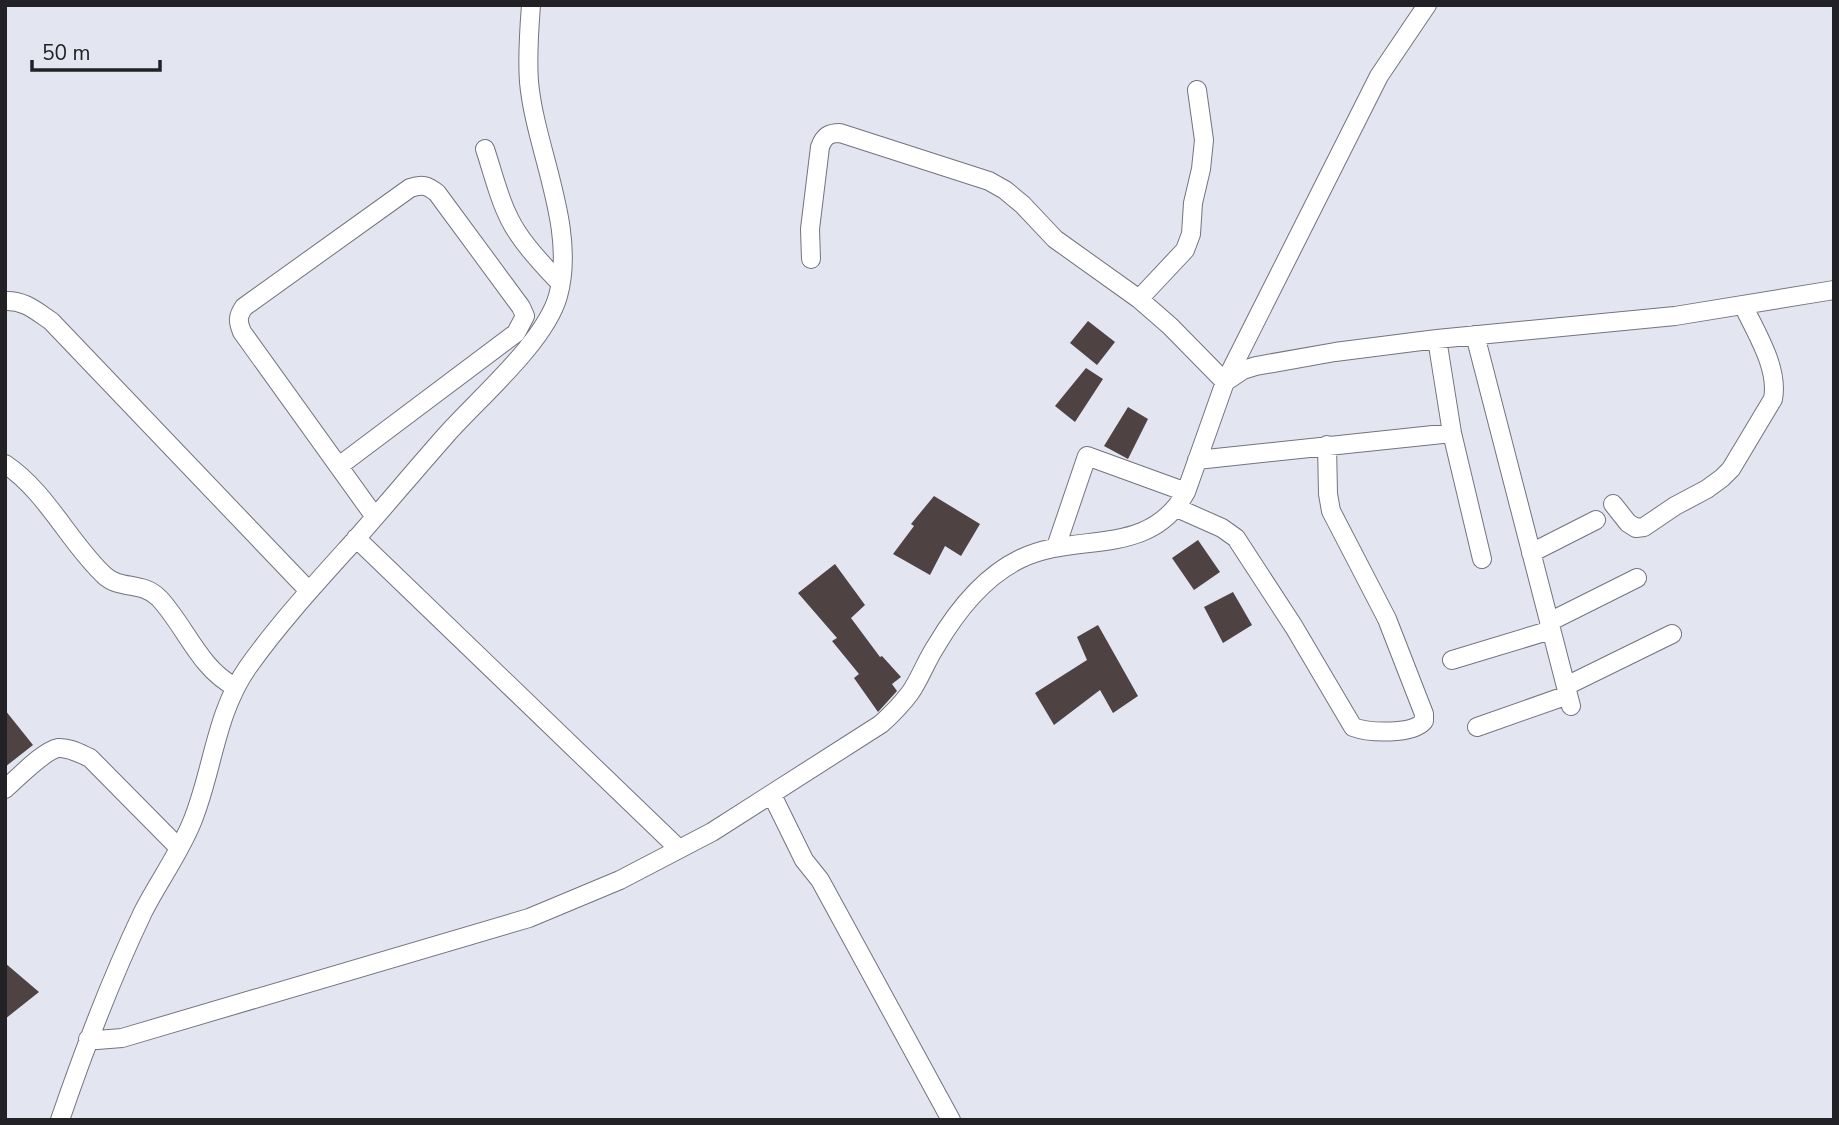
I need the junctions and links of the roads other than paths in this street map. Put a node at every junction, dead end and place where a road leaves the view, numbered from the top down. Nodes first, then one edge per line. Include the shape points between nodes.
1 (531, 5) edge
2 (1427, 5) edge
3 (1197, 90) dead end
4 (485, 149) dead end
5 (811, 259) dead end
6 (560, 283) junction
7 (1834, 290) edge
8 (1139, 299) junction
9 (5, 301) edge
10 (1744, 306) junction
11 (1475, 335) junction
12 (1437, 339) junction
13 (1225, 382) junction
14 (1452, 433) junction
15 (1327, 445) junction
16 (1197, 460) junction
17 (5, 464) edge
18 (339, 466) junction
19 (1186, 492) junction
20 (1613, 504) dead end
21 (1177, 508) junction
22 (375, 517) junction
23 (1596, 520) dead end
24 (356, 538) junction
25 (1056, 547) junction
26 (1531, 553) junction
27 (1482, 559) dead end
28 (1637, 578) dead end
29 (309, 592) junction
30 (1550, 626) junction
31 (1672, 634) dead end
32 (1452, 660) dead end
33 (235, 687) junction
34 (1568, 696) junction
35 (1477, 727) dead end
36 (5, 789) edge
37 (772, 795) junction
38 (179, 848) junction
39 (679, 849) junction
40 (88, 1039) junction
41 (60, 1120) edge
42 (951, 1120) edge

1 - 6 street via 529,83 561,239
2 - 13 street via 1379,76
3 - 8 street via 1204,140 1191,234 1185,250
4 - 6 street via 516,231
5 - 8 street via 820,147 830,133 840,133 989,181 1023,205 1055,239
6 - 22 street via 548,322 530,345
7 - 10 street
8 - 13 street
9 - 29 street via 30,306 51,321
10 - 11 street
10 - 20 street via 1775,388 1731,469 1644,527 1628,523
11 - 12 street
11 - 26 street
12 - 13 street via 1256,366
12 - 14 street
13 - 16 street
14 - 15 street
14 - 27 street
15 - 16 street
15 - 21 street via 1331,511 1399,649 1424,714 1419,727 1363,731 1353,727 1236,538
16 - 19 street
17 - 33 street via 40,496 107,578 151,591 210,670
18 - 18 street via 242,332 239,315 410,188 428,186 525,316 516,333
18 - 22 street
19 - 21 street
19 - 25 street via 1087,456
21 - 25 street via 1138,534
22 - 24 street
23 - 26 street
24 - 29 street
24 - 39 street
25 - 37 street via 1019,559 983,585 966,602 898,708 881,724
26 - 30 street
28 - 30 street
29 - 33 street
30 - 32 street
30 - 34 street
31 - 34 street
33 - 38 street via 223,713 199,804
34 - 35 street
36 - 38 street via 49,752 71,750 90,758
37 - 39 street
37 - 42 street
38 - 40 street via 144,911
39 - 40 street via 620,880 529,918 145,1032 109,1040
40 - 41 street

